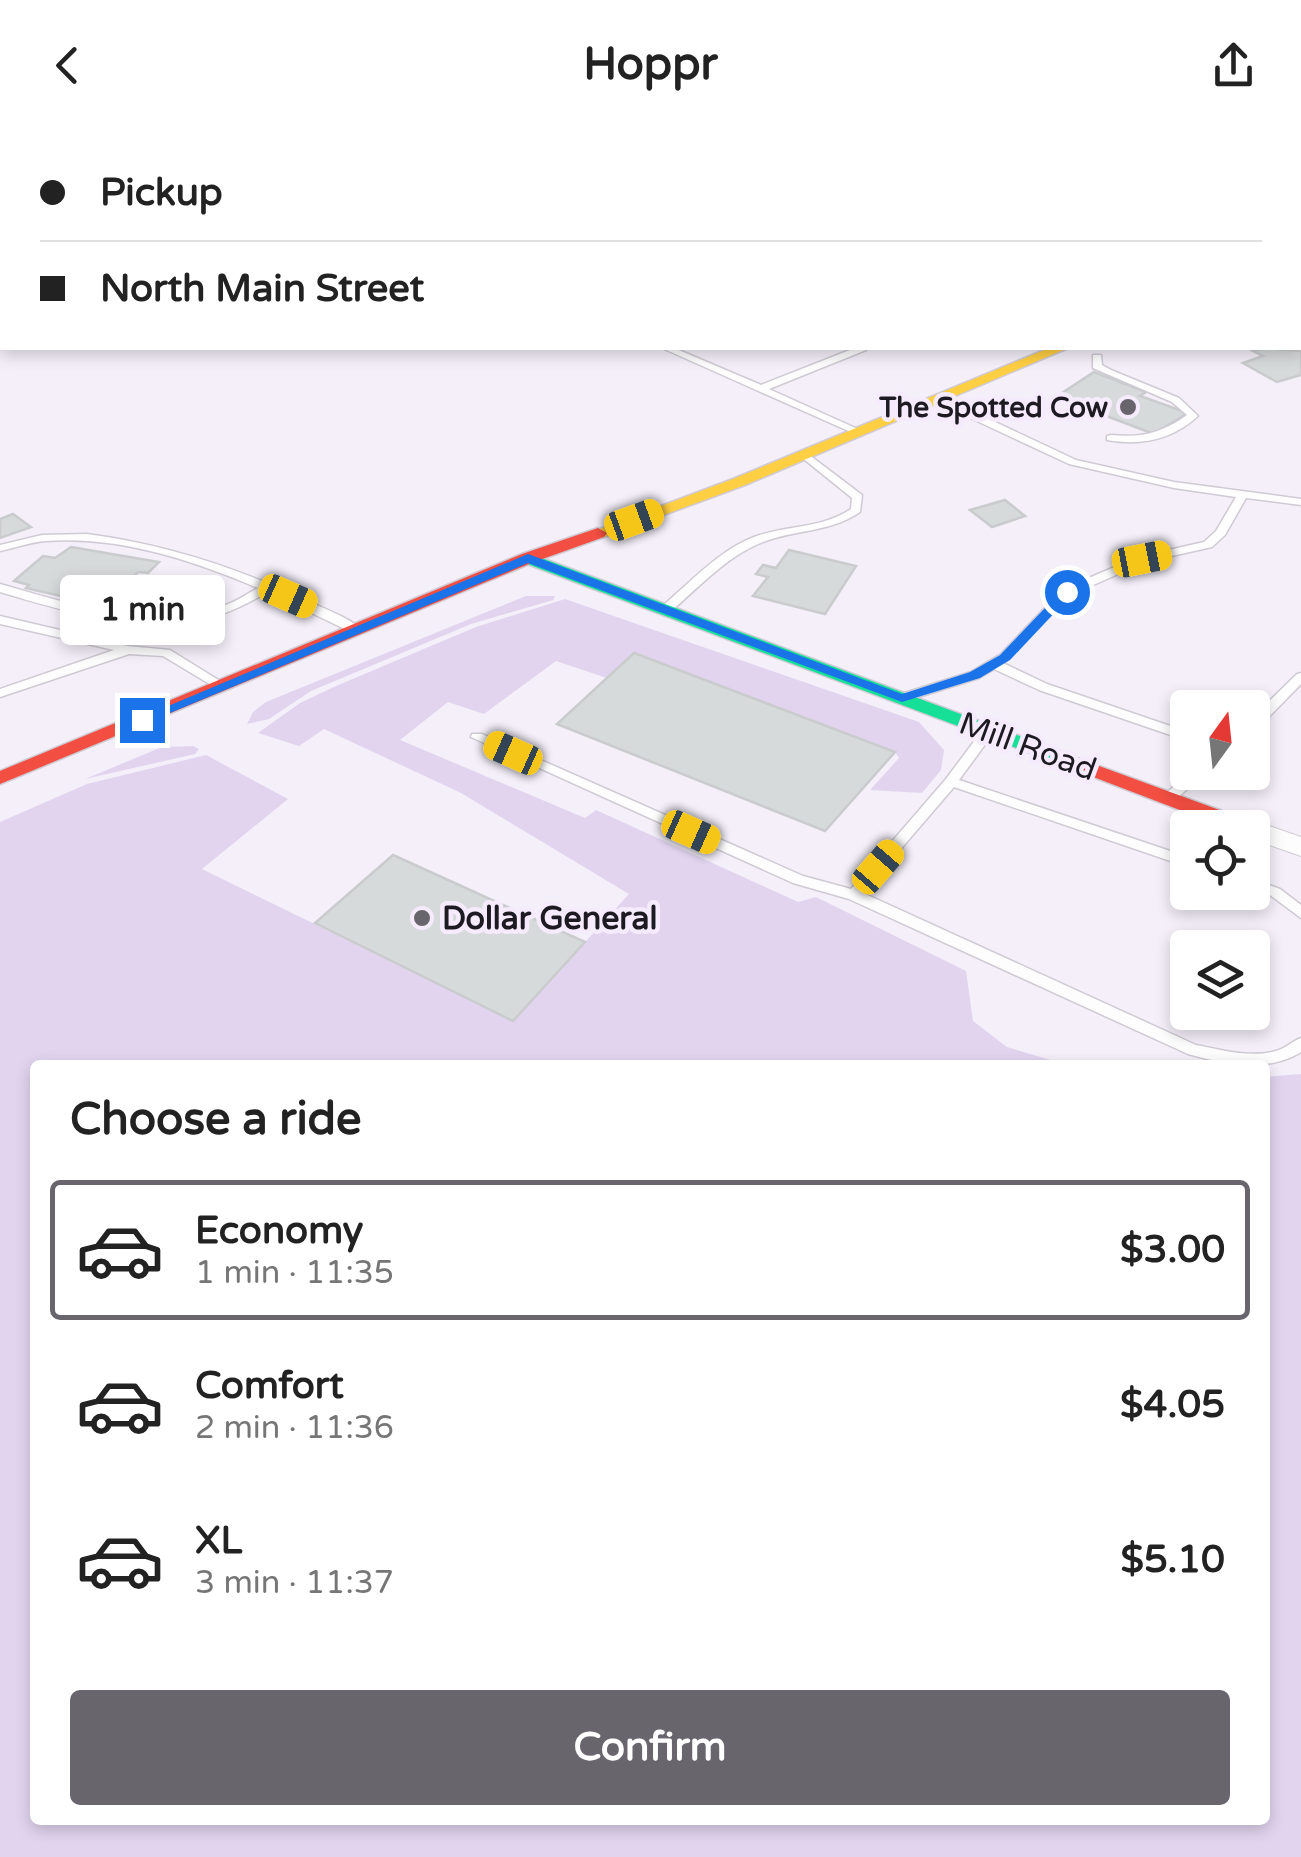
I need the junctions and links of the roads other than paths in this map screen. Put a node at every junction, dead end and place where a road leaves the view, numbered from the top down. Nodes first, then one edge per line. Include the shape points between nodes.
1 (672, 350) edge
2 (858, 350) edge
3 (1056, 350) edge
4 (1097, 357) dead end
5 (760, 388) junction
6 (938, 399) junction
7 (857, 431) junction
8 (1111, 438) dead end
9 (804, 454) junction
10 (1243, 494) junction
11 (1301, 502) edge
12 (0, 548) edge
13 (528, 558) junction
14 (268, 587) junction
15 (0, 588) edge
16 (665, 610) junction
17 (0, 620) edge
18 (357, 630) junction
19 (128, 650) junction
20 (994, 664) junction
21 (1301, 677) edge
22 (222, 686) junction
23 (0, 693) edge
24 (902, 698) junction
25 (1270, 708) edge
26 (989, 731) junction
27 (1170, 732) edge
28 (477, 737) dead end
29 (0, 778) edge
30 (952, 782) junction
31 (1179, 790) edge
32 (1169, 798) junction
33 (1201, 810) edge
34 (1270, 836) edge
35 (1301, 848) edge
36 (1170, 856) edge
37 (1270, 890) edge
38 (854, 896) junction
39 (1301, 913) edge
40 (1301, 1044) edge

1 - 5 lane
2 - 5 lane
3 - 6 main road
4 - 8 lane via 1097,366 1110,375 1173,400 1193,416 1157,440
5 - 7 lane
6 - 7 main road
6 - 10 lane via 1074,462
7 - 9 main road
9 - 13 main road
9 - 16 lane via 858,497 856,510 748,544
10 - 11 lane
10 - 20 lane via 1208,545 1142,559 1067,592
12 - 14 lane via 23,539 85,534 185,556
13 - 16 main road, Mill Road
13 - 18 main road
14 - 15 lane via 226,610 152,620
14 - 18 lane
16 - 24 main road, Mill Road
17 - 19 lane
18 - 22 main road
19 - 22 lane via 166,652
19 - 23 lane
20 - 24 lane
20 - 27 lane
21 - 25 lane
22 - 29 main road
24 - 26 main road, Mill Road
26 - 30 lane
26 - 32 main road, Mill Road
28 - 38 lane via 798,880
30 - 36 lane
30 - 38 lane
31 - 32 lane
32 - 33 main road, Mill Road
34 - 35 street, Mill Road
37 - 39 lane
38 - 40 lane via 1193,1050 1242,1058 1289,1055

